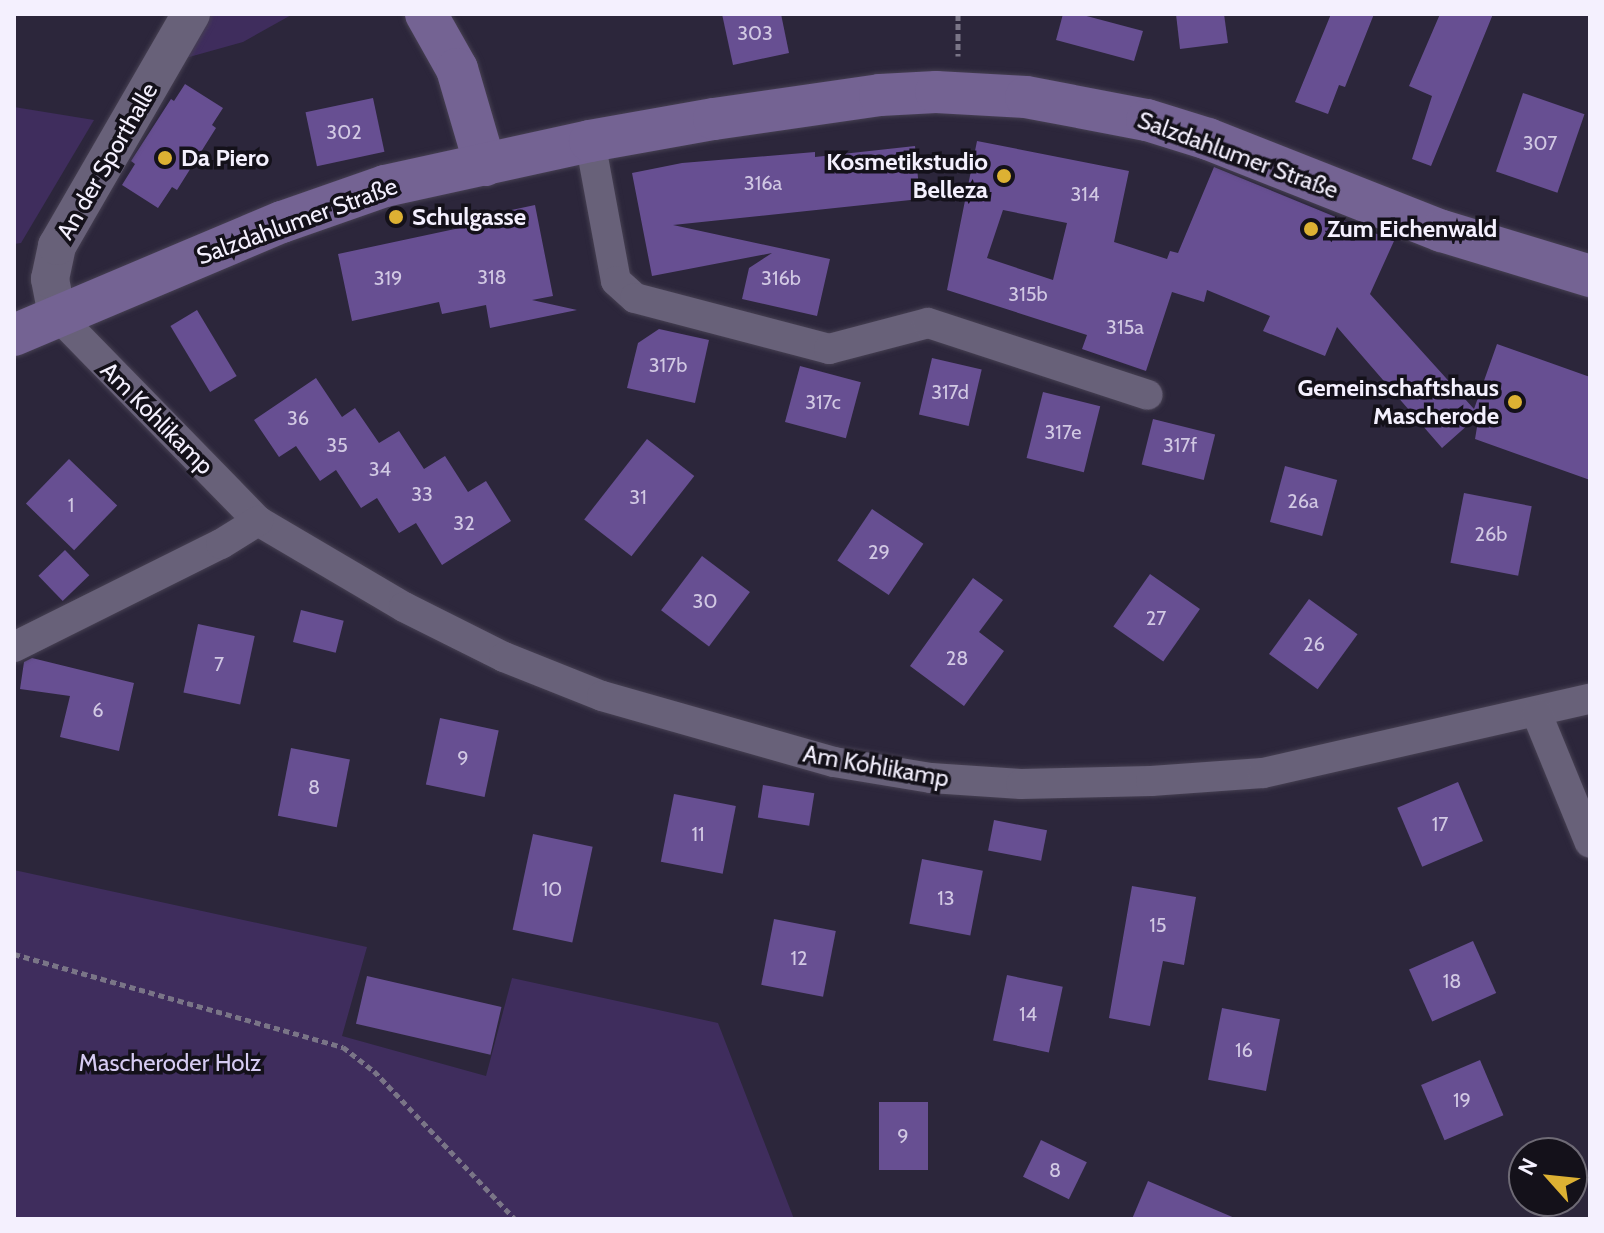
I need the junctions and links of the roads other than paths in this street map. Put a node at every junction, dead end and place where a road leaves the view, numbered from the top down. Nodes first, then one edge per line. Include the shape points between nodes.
1 (191, 14) edge
2 (426, 14) edge
3 (590, 141) junction
4 (485, 165) junction
5 (1590, 276) edge
6 (57, 315) junction
7 (14, 335) edge
8 (1148, 395) dead end
9 (258, 521) junction
10 (14, 647) edge
11 (1590, 699) edge
12 (1537, 714) junction
13 (1590, 843) edge

1 - 6 street, An der Sporthalle via 57,246 50,279
2 - 4 main road via 457,69
3 - 4 main road, Salzdahlumer Straße
3 - 5 main road, Salzdahlumer Straße via 880,95 961,92 1026,97 1114,112 1208,139 1442,231
3 - 8 street via 616,281 635,298 829,349 928,323
4 - 6 main road, Salzdahlumer Straße via 341,200
6 - 7 main road, Salzdahlumer Straße
6 - 9 street, Am Kohlikamp
9 - 10 street
9 - 12 street, Am Kohlikamp via 404,607 504,657 602,696 834,762 931,778 1021,784 1263,773
11 - 12 street, Am Kohlikamp
12 - 13 street

